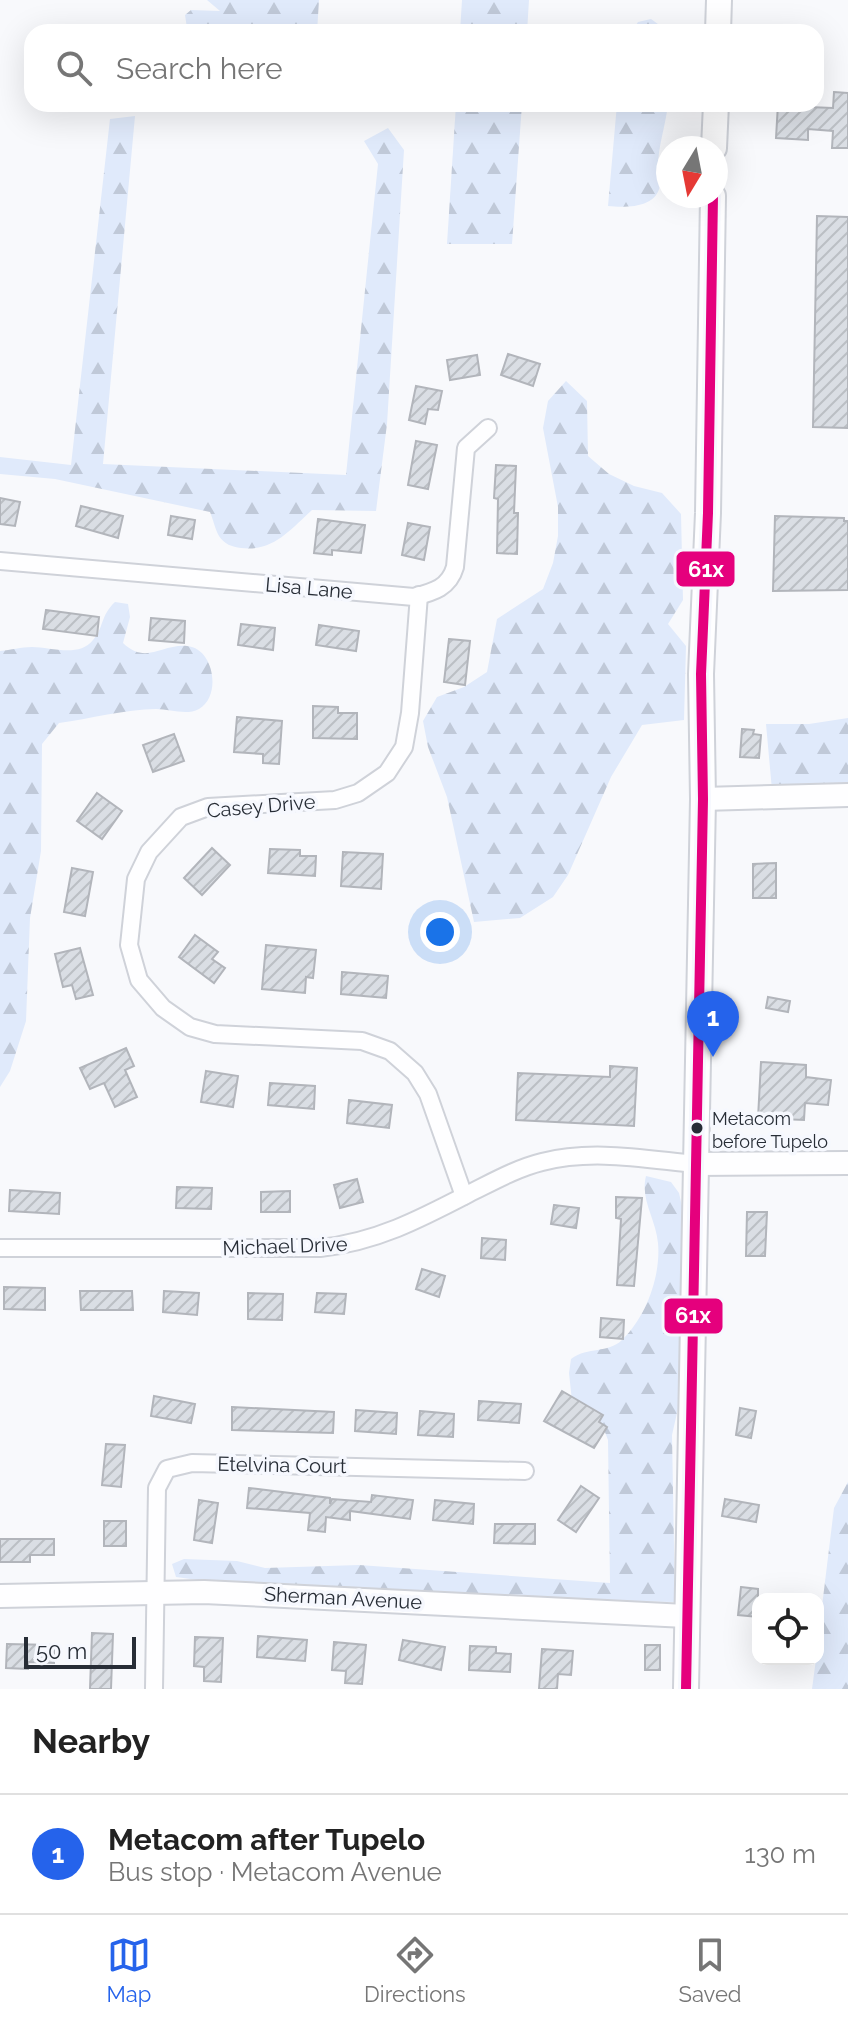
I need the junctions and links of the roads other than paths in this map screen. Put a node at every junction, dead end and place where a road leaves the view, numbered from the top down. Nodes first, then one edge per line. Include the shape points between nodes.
1 (719, 0) edge
2 (718, 24) edge
3 (716, 112) edge
4 (715, 136) edge
5 (713, 208) edge
6 (488, 428) dead end
7 (0, 561) edge
8 (419, 595) junction
9 (848, 795) edge
10 (703, 799) junction
11 (848, 1163) edge
12 (695, 1164) junction
13 (464, 1196) junction
14 (0, 1248) edge
15 (525, 1471) dead end
16 (154, 1594) junction
17 (0, 1596) edge
18 (686, 1616) junction
19 (154, 1689) edge
20 (686, 1689) edge

1 - 2 main road
3 - 4 main road
5 - 10 main road via 701,674
6 - 8 street via 466,448 452,578 435,592
7 - 8 street, Lisa Lane
8 - 13 street, Casey Drive via 404,747 387,773 358,793 335,800 208,807 181,817 149,852 136,879 129,945 139,980 163,1008 190,1027 215,1034 362,1041 390,1051 415,1073 428,1094
9 - 10 street
10 - 12 main road
11 - 12 street
12 - 13 street, Michael Drive via 576,1155 528,1166
12 - 18 main road
13 - 14 street, Michael Drive via 390,1233 342,1246
15 - 16 street, Etelvina Court via 192,1463 167,1469 157,1488
16 - 17 street, Sherman Avenue
16 - 18 street, Sherman Avenue via 283,1594
16 - 19 street, Etelvina Court
18 - 20 main road

